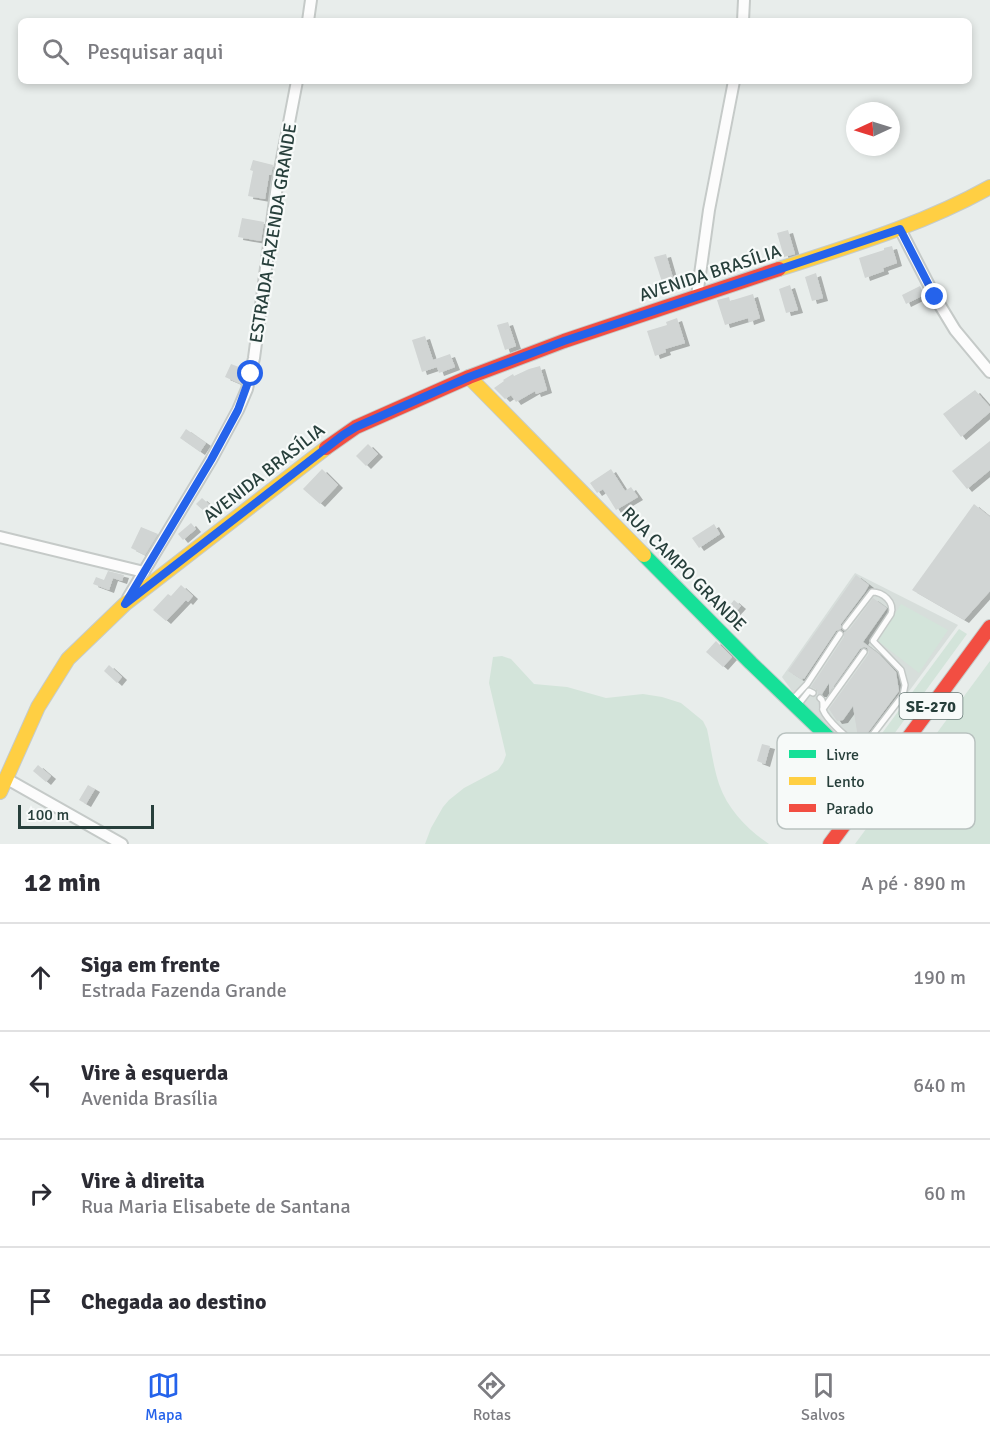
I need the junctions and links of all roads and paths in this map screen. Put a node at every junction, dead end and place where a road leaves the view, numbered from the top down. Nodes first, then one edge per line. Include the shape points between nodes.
1 (311, 0) edge
2 (744, 0) edge
3 (308, 18) edge
4 (743, 18) edge
5 (296, 84) edge
6 (733, 84) edge
7 (990, 187) edge
8 (900, 229) junction
9 (697, 296) junction
10 (990, 372) edge
11 (469, 377) junction
12 (0, 537) edge
13 (144, 572) junction
14 (125, 604) junction
15 (845, 627) dead end
16 (990, 627) edge
17 (840, 633) dead end
18 (864, 652) dead end
19 (813, 693) dead end
20 (820, 698) dead end
21 (795, 704) junction
22 (823, 709) junction
23 (823, 733) edge
24 (844, 733) edge
25 (874, 733) edge
26 (912, 733) edge
27 (7, 779) junction
28 (0, 792) edge
29 (841, 829) edge
30 (122, 844) edge
31 (830, 844) edge

1 - 3 street
2 - 4 street
5 - 13 street, ESTRADA FAZENDA GRANDE via 277,185 247,389 211,460
6 - 9 street
7 - 8 main road, AVENIDA BRASÍLIA
8 - 9 main road, AVENIDA BRASÍLIA
8 - 10 street via 955,330
9 - 11 main road, AVENIDA BRASÍLIA
11 - 14 main road, AVENIDA BRASÍLIA via 343,435
11 - 21 main road, RUA CAMPO GRANDE
12 - 13 street
13 - 14 street, ESTRADA FAZENDA GRANDE
14 - 27 main road, AVENIDA BRASÍLIA via 68,659 38,706
15 - 25 lane via 870,593 876,591 892,604 891,614 871,643 901,670 905,684 903,696
16 - 26 main road, SE-270
17 - 21 lane
18 - 22 lane
19 - 21 lane via 809,691
20 - 22 lane
21 - 23 main road, RUA CAMPO GRANDE
22 - 24 lane
27 - 28 main road, AVENIDA BRASÍLIA
27 - 30 street
29 - 31 main road, SE-270

